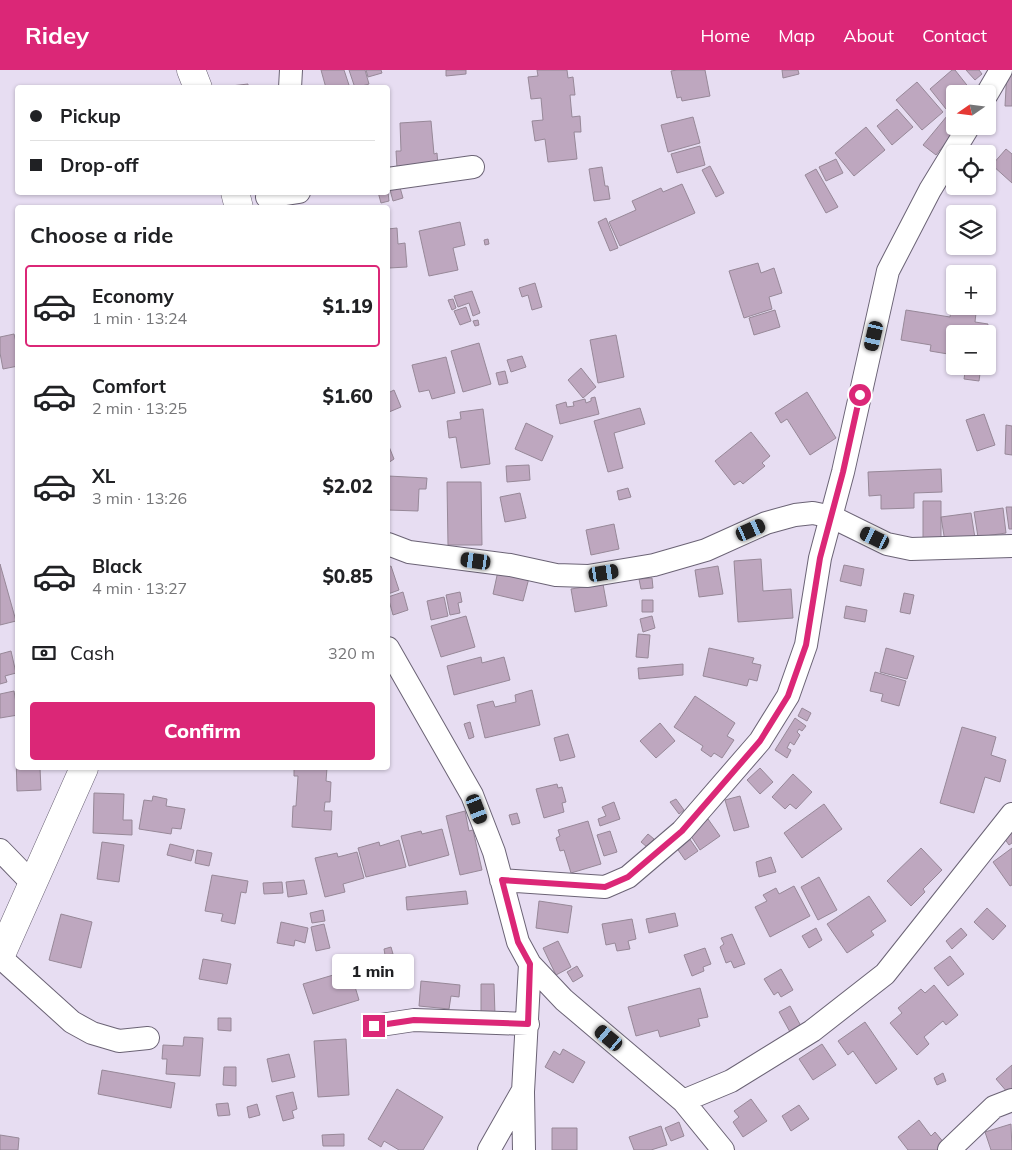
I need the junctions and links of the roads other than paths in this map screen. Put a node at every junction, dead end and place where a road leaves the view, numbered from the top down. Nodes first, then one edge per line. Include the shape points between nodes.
1 (191, 70) edge
2 (292, 70) edge
3 (1001, 70) edge
4 (197, 85) edge
5 (290, 85) edge
6 (993, 85) edge
7 (964, 135) edge
8 (473, 167) dead end
9 (390, 179) edge
10 (285, 195) edge
11 (266, 199) edge
12 (832, 517) junction
13 (390, 545) edge
14 (1012, 546) edge
15 (390, 652) edge
16 (83, 770) edge
17 (1012, 814) edge
18 (0, 850) edge
19 (502, 880) junction
20 (32, 883) junction
21 (0, 957) edge
22 (530, 964) junction
23 (528, 1024) junction
24 (374, 1026) dead end
25 (148, 1038) dead end
26 (523, 1092) junction
27 (1012, 1100) edge
28 (683, 1101) junction
29 (489, 1150) edge
30 (524, 1150) edge
31 (724, 1150) edge
32 (949, 1150) edge

1 - 4 street
2 - 5 street
3 - 6 street
7 - 12 street via 930,190 888,271
8 - 9 street
10 - 11 street
12 - 13 street via 813,513 795,515 766,523 706,550 654,565 588,576 409,552
12 - 14 street via 887,544 911,549
12 - 19 street via 820,558 806,645 788,696 760,741 682,831 628,877 605,887
15 - 19 street via 472,795
16 - 20 street
17 - 28 street via 885,974 812,1031 731,1081
18 - 20 street
19 - 22 street via 518,942
20 - 21 street
21 - 25 street via 72,1022 119,1041
22 - 23 street
22 - 28 street via 564,1000
23 - 24 street via 414,1020
23 - 26 street
26 - 29 street
26 - 30 street
27 - 32 street via 994,1107
28 - 31 street

